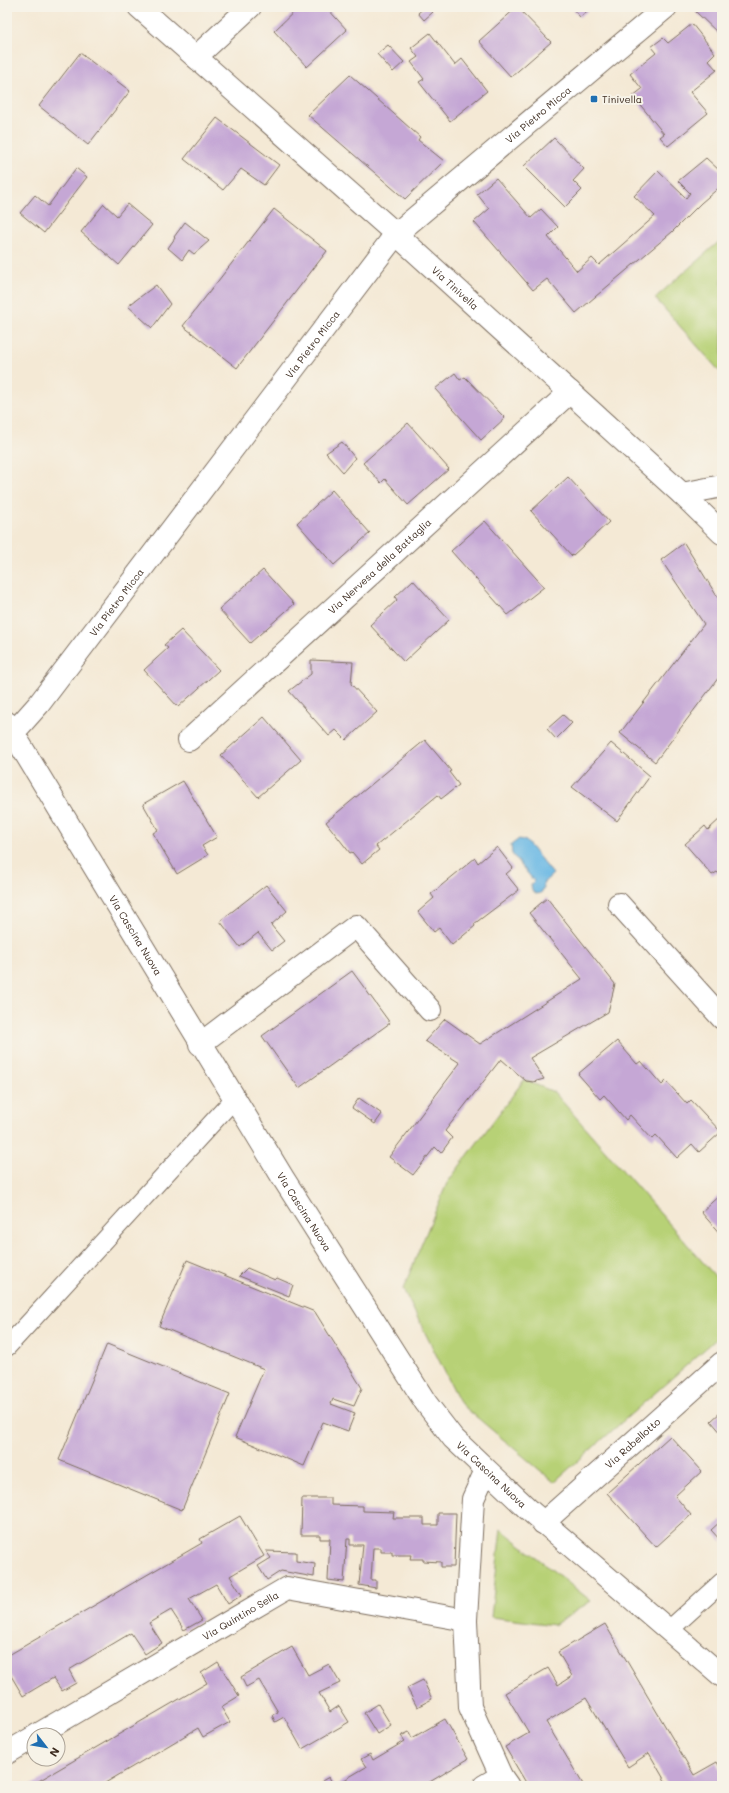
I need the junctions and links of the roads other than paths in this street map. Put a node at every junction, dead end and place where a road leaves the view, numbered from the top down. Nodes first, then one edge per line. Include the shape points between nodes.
1 (139, 7) edge
2 (250, 7) edge
3 (666, 7) edge
4 (196, 57) junction
5 (396, 234) junction
6 (570, 392) junction
7 (722, 486) edge
8 (682, 494) junction
9 (722, 533) edge
10 (9, 733) edge
11 (189, 740) dead end
12 (618, 904) dead end
13 (430, 1010) dead end
14 (722, 1018) edge
15 (200, 1044) junction
16 (234, 1099) junction
17 (7, 1347) edge
18 (722, 1363) edge
19 (486, 1470) junction
20 (543, 1523) junction
21 (722, 1582) edge
22 (466, 1620) junction
23 (668, 1631) junction
24 (722, 1676) edge
25 (51, 1727) edge
26 (26, 1742) edge
27 (7, 1753) edge
28 (498, 1783) edge

1 - 4 street, Via Tinivella
2 - 4 street
3 - 5 street, Via Pietro Micca
4 - 5 street, Via Tinivella
5 - 6 street, Via Tinivella
5 - 10 street, Via Pietro Micca via 39,704
6 - 8 street, Via Tinivella
6 - 11 street, Via Nervesa della Battaglia
7 - 8 street
8 - 9 street, Via Tinivella
10 - 15 street, Via Cascina Nuova
12 - 14 street
13 - 15 street via 356,926
15 - 16 street, Via Cascina Nuova
16 - 17 lane
16 - 19 street, Via Cascina Nuova via 426,1403 453,1438
18 - 20 street, Via Rabellotto
19 - 20 street, Via Cascina Nuova
19 - 22 street via 473,1499
20 - 23 street, Via Cascina Nuova
21 - 23 lane
22 - 25 street, Via Quintino Sella via 287,1588
22 - 28 street via 470,1707
23 - 24 street, Via Cascina Nuova
26 - 27 street

